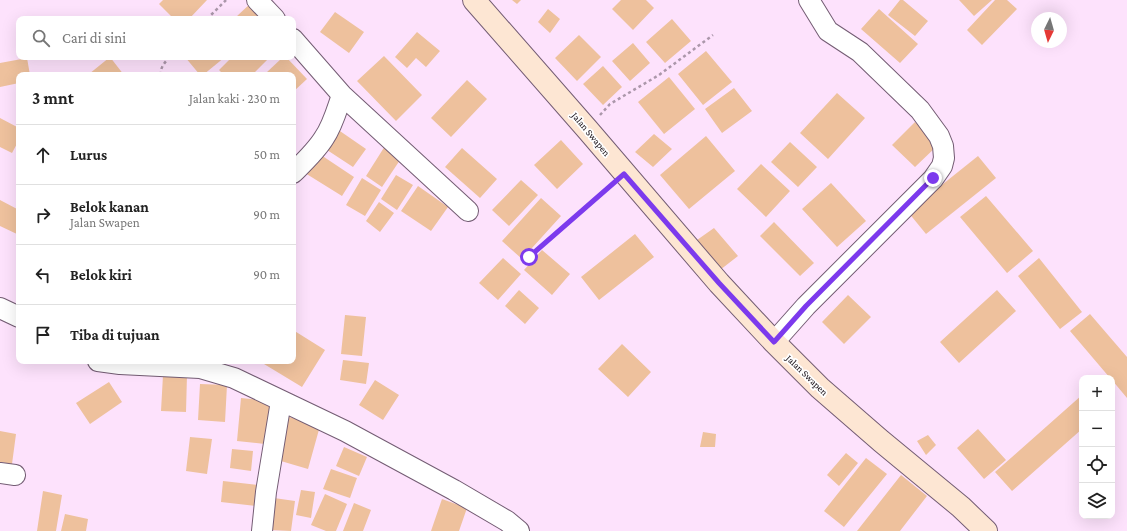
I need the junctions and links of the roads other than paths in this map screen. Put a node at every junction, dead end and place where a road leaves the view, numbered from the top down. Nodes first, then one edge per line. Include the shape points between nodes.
1 (257, 0) edge
2 (474, 0) edge
3 (809, 0) edge
4 (272, 16) edge
5 (296, 42) edge
6 (342, 95) junction
7 (296, 170) edge
8 (468, 211) dead end
9 (0, 308) edge
10 (16, 316) edge
11 (774, 342) junction
12 (120, 364) edge
13 (281, 401) junction
14 (262, 531) edge
15 (519, 531) edge
16 (986, 531) edge

1 - 4 street
2 - 11 main road, Jalan Swapen via 719,283
3 - 11 street via 828,31 860,52 920,110 940,136 944,158 942,166 933,178 806,306
5 - 6 street
6 - 7 street via 323,140
6 - 8 street
9 - 10 street
11 - 16 main road, Jalan Swapen via 820,388
12 - 13 street via 200,368 234,378
13 - 14 street
13 - 15 street via 345,431 454,490 507,521

